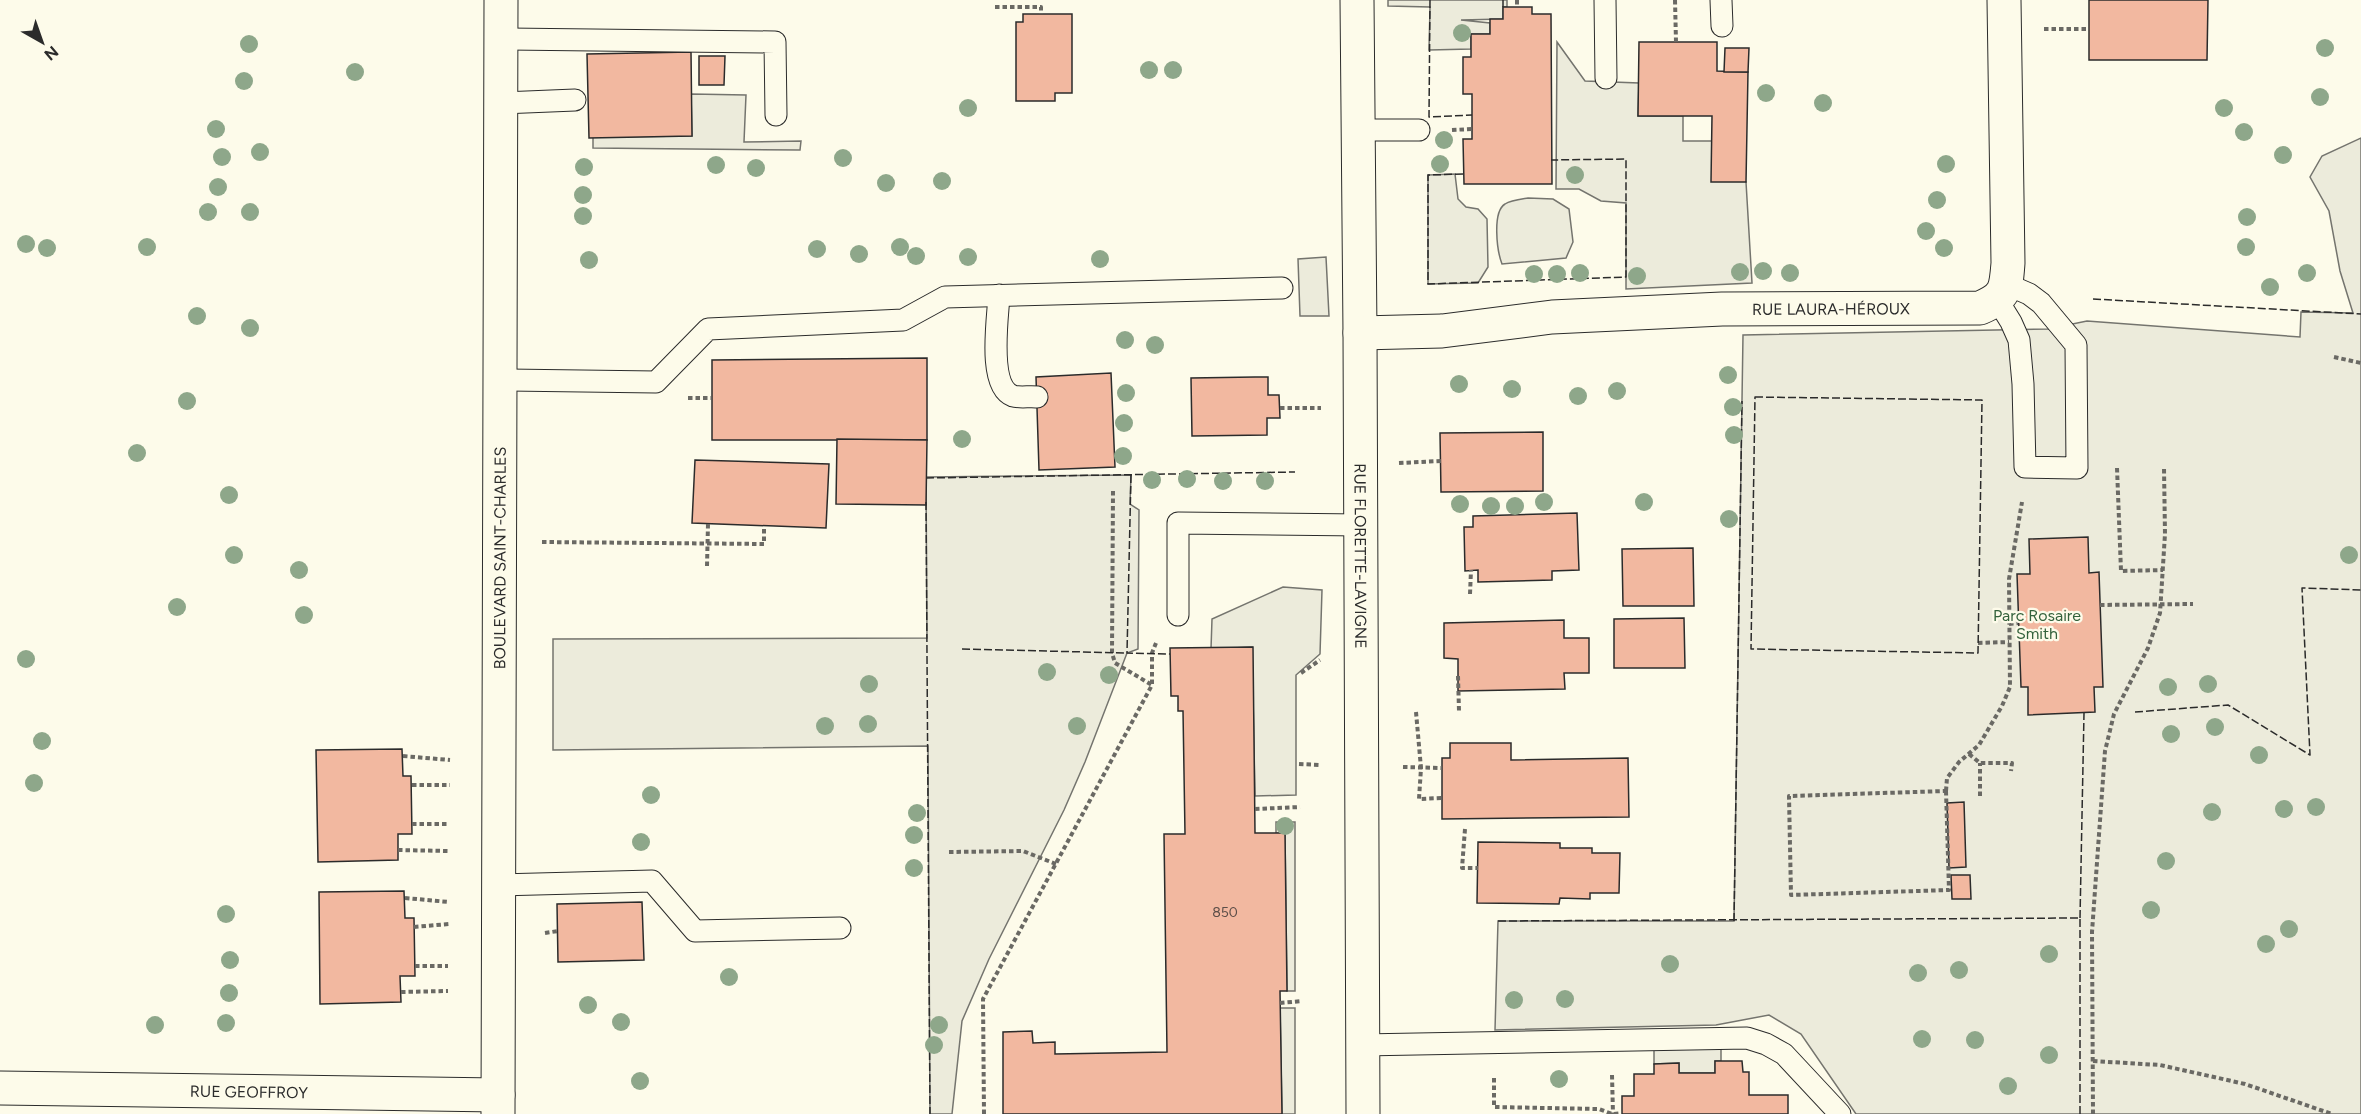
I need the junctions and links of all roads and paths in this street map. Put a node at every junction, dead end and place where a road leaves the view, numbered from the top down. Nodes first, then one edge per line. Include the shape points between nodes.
1 (501, 0) edge
2 (1357, 0) edge
3 (1516, 0) edge
4 (1605, 0) edge
5 (1676, 0) edge
6 (1721, 0) edge
7 (2004, 0) edge
8 (995, 7) dead end
9 (1517, 7) dead end
10 (1041, 14) dead end
11 (1722, 26) dead end
12 (501, 39) junction
13 (1676, 42) dead end
14 (1606, 78) dead end
15 (575, 100) dead end
16 (501, 104) junction
17 (776, 115) dead end
18 (1358, 130) junction
19 (1419, 130) dead end
20 (1282, 288) dead end
21 (2002, 292) junction
22 (999, 295) junction
23 (1360, 333) junction
24 (2334, 357) dead end
25 (2361, 363) edge
26 (500, 380) junction
27 (1037, 397) dead end
28 (2117, 468) dead end
29 (2164, 468) dead end
30 (1113, 491) dead end
31 (708, 524) dead end
32 (1361, 525) junction
33 (764, 526) dead end
34 (2018, 533) dead end
35 (542, 542) dead end
36 (708, 545) junction
37 (707, 566) dead end
38 (1471, 570) dead end
39 (2163, 570) junction
40 (1470, 594) dead end
41 (2193, 604) dead end
42 (2100, 605) dead end
43 (2160, 605) junction
44 (1178, 615) joint
45 (2018, 623) dead end
46 (2009, 624) junction
47 (2009, 642) junction
48 (1978, 643) dead end
49 (1458, 676) dead end
50 (1152, 685) junction
51 (1459, 711) dead end
52 (1416, 712) dead end
53 (1969, 753) junction
54 (403, 756) dead end
55 (450, 760) dead end
56 (1980, 763) junction
57 (2011, 771) dead end
58 (412, 785) dead end
59 (450, 786) dead end
60 (1946, 791) junction
61 (1980, 796) dead end
62 (1442, 798) dead end
63 (1300, 807) dead end
64 (1255, 809) dead end
65 (412, 824) dead end
66 (449, 824) dead end
67 (1465, 829) dead end
68 (398, 850) dead end
69 (449, 851) dead end
70 (949, 852) dead end
71 (1056, 864) junction
72 (1478, 868) dead end
73 (498, 885) junction
74 (405, 898) dead end
75 (449, 902) dead end
76 (449, 924) dead end
77 (414, 927) dead end
78 (840, 928) dead end
79 (558, 931) dead end
80 (545, 933) dead end
81 (415, 966) dead end
82 (448, 966) dead end
83 (448, 991) dead end
84 (401, 992) dead end
85 (1302, 1001) dead end
86 (1280, 1003) dead end
87 (1362, 1045) junction
88 (2093, 1061) junction
89 (0, 1088) edge
90 (498, 1105) edge
91 (1494, 1107) dead end
92 (1622, 1113) edge
93 (984, 1114) edge
94 (1363, 1114) edge
95 (1613, 1114) edge
96 (1840, 1114) edge
97 (2094, 1114) edge
98 (2332, 1114) edge

1 - 12 street, BOULEVARD SAINT-CHARLES
2 - 18 street, RUE FLORETTE-LAVIGNE
3 - 9 path
4 - 14 lane
5 - 13 path
6 - 11 lane
7 - 21 street via 2008,263
8 - 10 path via 1041,7
12 - 16 street, BOULEVARD SAINT-CHARLES
12 - 17 lane via 711,49 776,42
15 - 16 lane
16 - 26 street, BOULEVARD SAINT-CHARLES
18 - 19 lane
18 - 23 street, RUE FLORETTE-LAVIGNE
20 - 22 lane
21 - 21 lane via 2019,340 2025,467 2077,468 2076,345 2029,294
21 - 23 street, RUE LAURA-HÉROUX via 1980,308 1711,310 1552,317 1442,331
22 - 26 lane via 945,297 903,320 708,329 656,382
22 - 27 lane via 999,380 1013,396
23 - 32 street, RUE FLORETTE-LAVIGNE
24 - 25 path
26 - 73 street, BOULEVARD SAINT-CHARLES
28 - 39 path via 2121,571
29 - 39 path
30 - 50 path via 1112,653 1115,663
31 - 36 path
32 - 44 lane via 1178,523
32 - 87 street, RUE FLORETTE-LAVIGNE
33 - 36 path via 764,544
34 - 46 path via 2009,579
35 - 36 path
36 - 37 path
38 - 40 path
39 - 43 path
41 - 43 path
42 - 43 path
43 - 88 path via 2148,648 2114,714 2105,751 2092,932
44 - 50 path via 1152,648
45 - 46 path
46 - 47 path
47 - 48 path
47 - 53 path via 2010,687 1979,745
49 - 51 path
50 - 71 path
52 - 62 path via 1419,799
53 - 56 path
53 - 60 path via 1947,778
54 - 55 path
56 - 57 path via 2012,763
56 - 61 path
58 - 59 path
60 - 60 path via 1789,796 1791,895 1949,890
63 - 64 path
65 - 66 path
67 - 72 path via 1462,868
68 - 69 path
70 - 71 path via 1023,851
71 - 93 path via 984,999
73 - 78 lane via 652,880 695,931
73 - 90 street, BOULEVARD SAINT-CHARLES
74 - 75 path
76 - 77 path
79 - 80 path
81 - 82 path
83 - 84 path
85 - 86 path
87 - 94 street, RUE FLORETTE-LAVIGNE
87 - 96 lane via 1748,1038 1784,1054
88 - 97 path
88 - 98 path via 2160,1065 2245,1084
89 - 90 street, RUE GEOFFROY
91 - 95 path via 1599,1109
92 - 95 path

